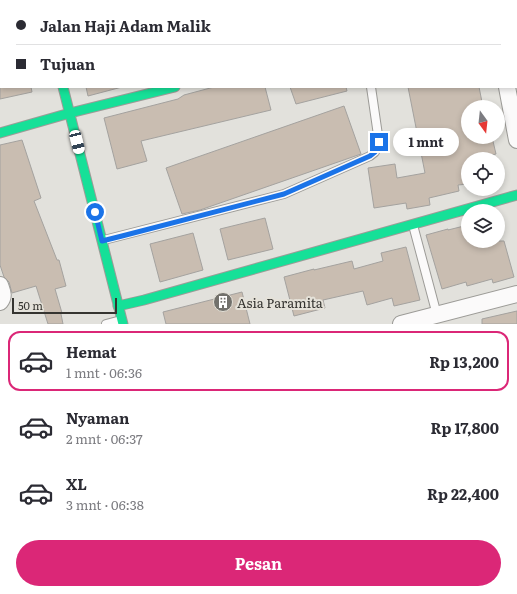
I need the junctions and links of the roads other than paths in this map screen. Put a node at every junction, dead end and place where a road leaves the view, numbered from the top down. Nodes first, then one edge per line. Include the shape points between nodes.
1 (63, 88) edge
2 (171, 88) edge
3 (371, 88) edge
4 (511, 96) edge
5 (70, 113) junction
6 (0, 133) edge
7 (517, 140) edge
8 (517, 195) edge
9 (413, 224) junction
10 (102, 241) junction
11 (0, 285) edge
12 (517, 294) edge
13 (0, 302) edge
14 (118, 306) junction
15 (437, 315) junction
16 (122, 322) edge
17 (106, 324) edge
18 (401, 324) edge

1 - 5 street
2 - 5 street
3 - 10 lane via 379,142 375,152 370,156 284,194
4 - 7 street
5 - 6 street
5 - 10 street
8 - 9 street
9 - 14 street
9 - 15 lane
10 - 14 street
11 - 13 street via 3,295
12 - 15 street
14 - 16 street
15 - 18 street
16 - 17 lane

